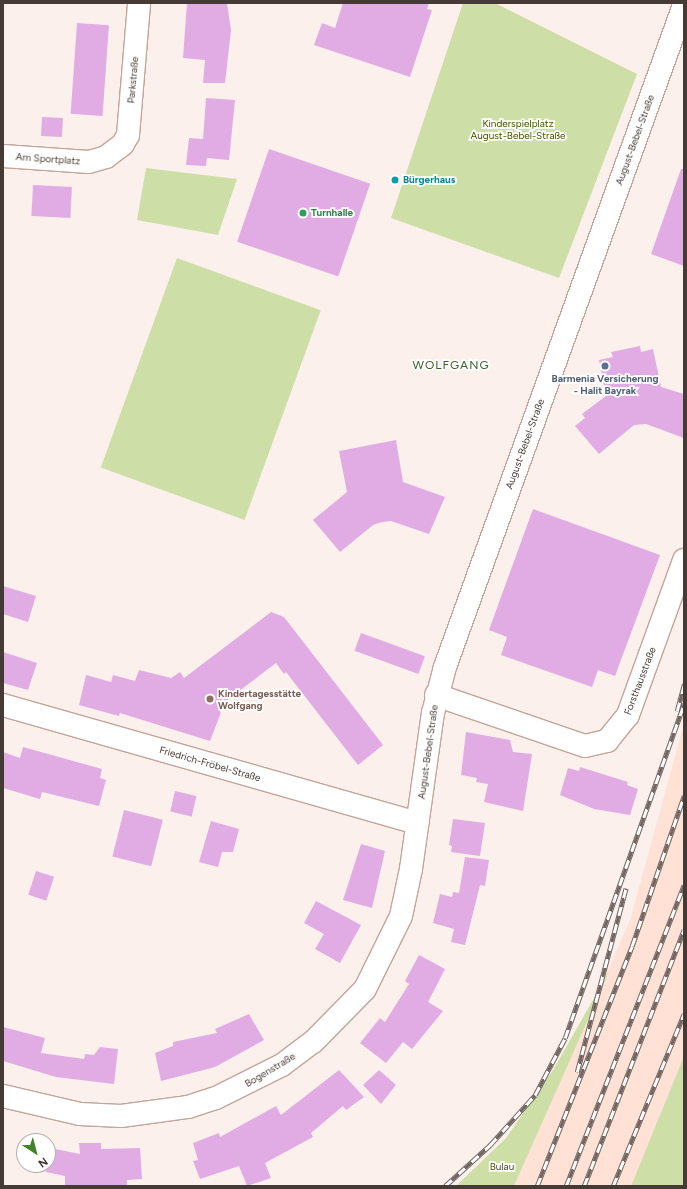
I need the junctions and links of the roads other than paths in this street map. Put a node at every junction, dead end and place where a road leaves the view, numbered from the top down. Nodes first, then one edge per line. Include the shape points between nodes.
1 (139, 3) edge
2 (684, 5) edge
3 (115, 151) joint
4 (3, 156) edge
5 (684, 560) edge
6 (436, 695) junction
7 (3, 705) edge
8 (418, 823) junction
9 (3, 1096) edge

1 - 3 street, Parkstraße via 128,135
2 - 6 street, August-Bebel-Straße
3 - 4 street, Am Sportplatz via 89,162
5 - 6 street, Forsthausstraße via 628,715 607,741 585,746
6 - 8 street, August-Bebel-Straße
7 - 8 street, Friedrich-Fröbel-Straße
8 - 9 street, Bogenstraße via 401,916 368,982 313,1042 282,1065 216,1098 151,1114 80,1114

